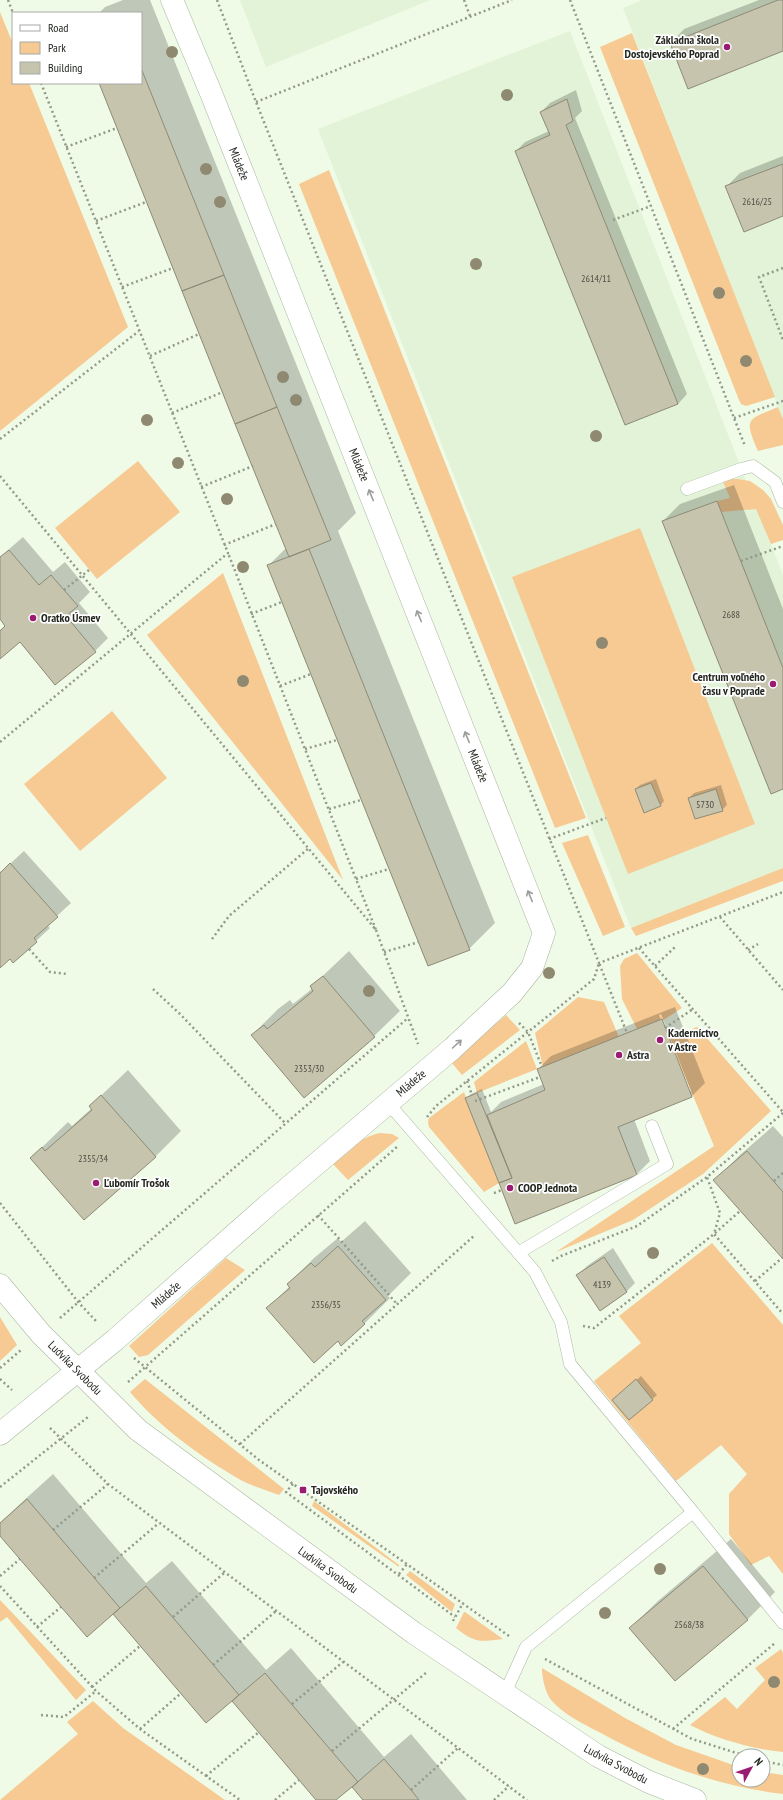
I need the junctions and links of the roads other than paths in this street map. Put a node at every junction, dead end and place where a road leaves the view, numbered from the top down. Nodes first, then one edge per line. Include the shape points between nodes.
1 (172, 0) edge
2 (687, 489) dead end
3 (783, 502) edge
4 (388, 1103) junction
5 (652, 1126) dead end
6 (518, 1254) junction
7 (0, 1286) edge
8 (77, 1371) junction
9 (0, 1434) edge
10 (693, 1512) junction
11 (783, 1623) edge
12 (505, 1693) junction
13 (695, 1800) edge

4 -> 1 street, Mládeže via 512,993 532,968 544,933
2 - 3 lane via 753,466 775,482
4 - 6 lane
4 - 8 street, Mládeže
5 - 6 lane via 667,1164
6 - 10 lane via 535,1272 561,1322 570,1364
7 - 8 street, Ludvíka Svobodu
8 - 9 street
8 - 12 street, Ludvíka Svobodu via 138,1430 414,1633
10 - 11 lane
10 - 12 lane via 526,1648
12 - 13 street, Ludvíka Svobodu via 598,1756 649,1782

